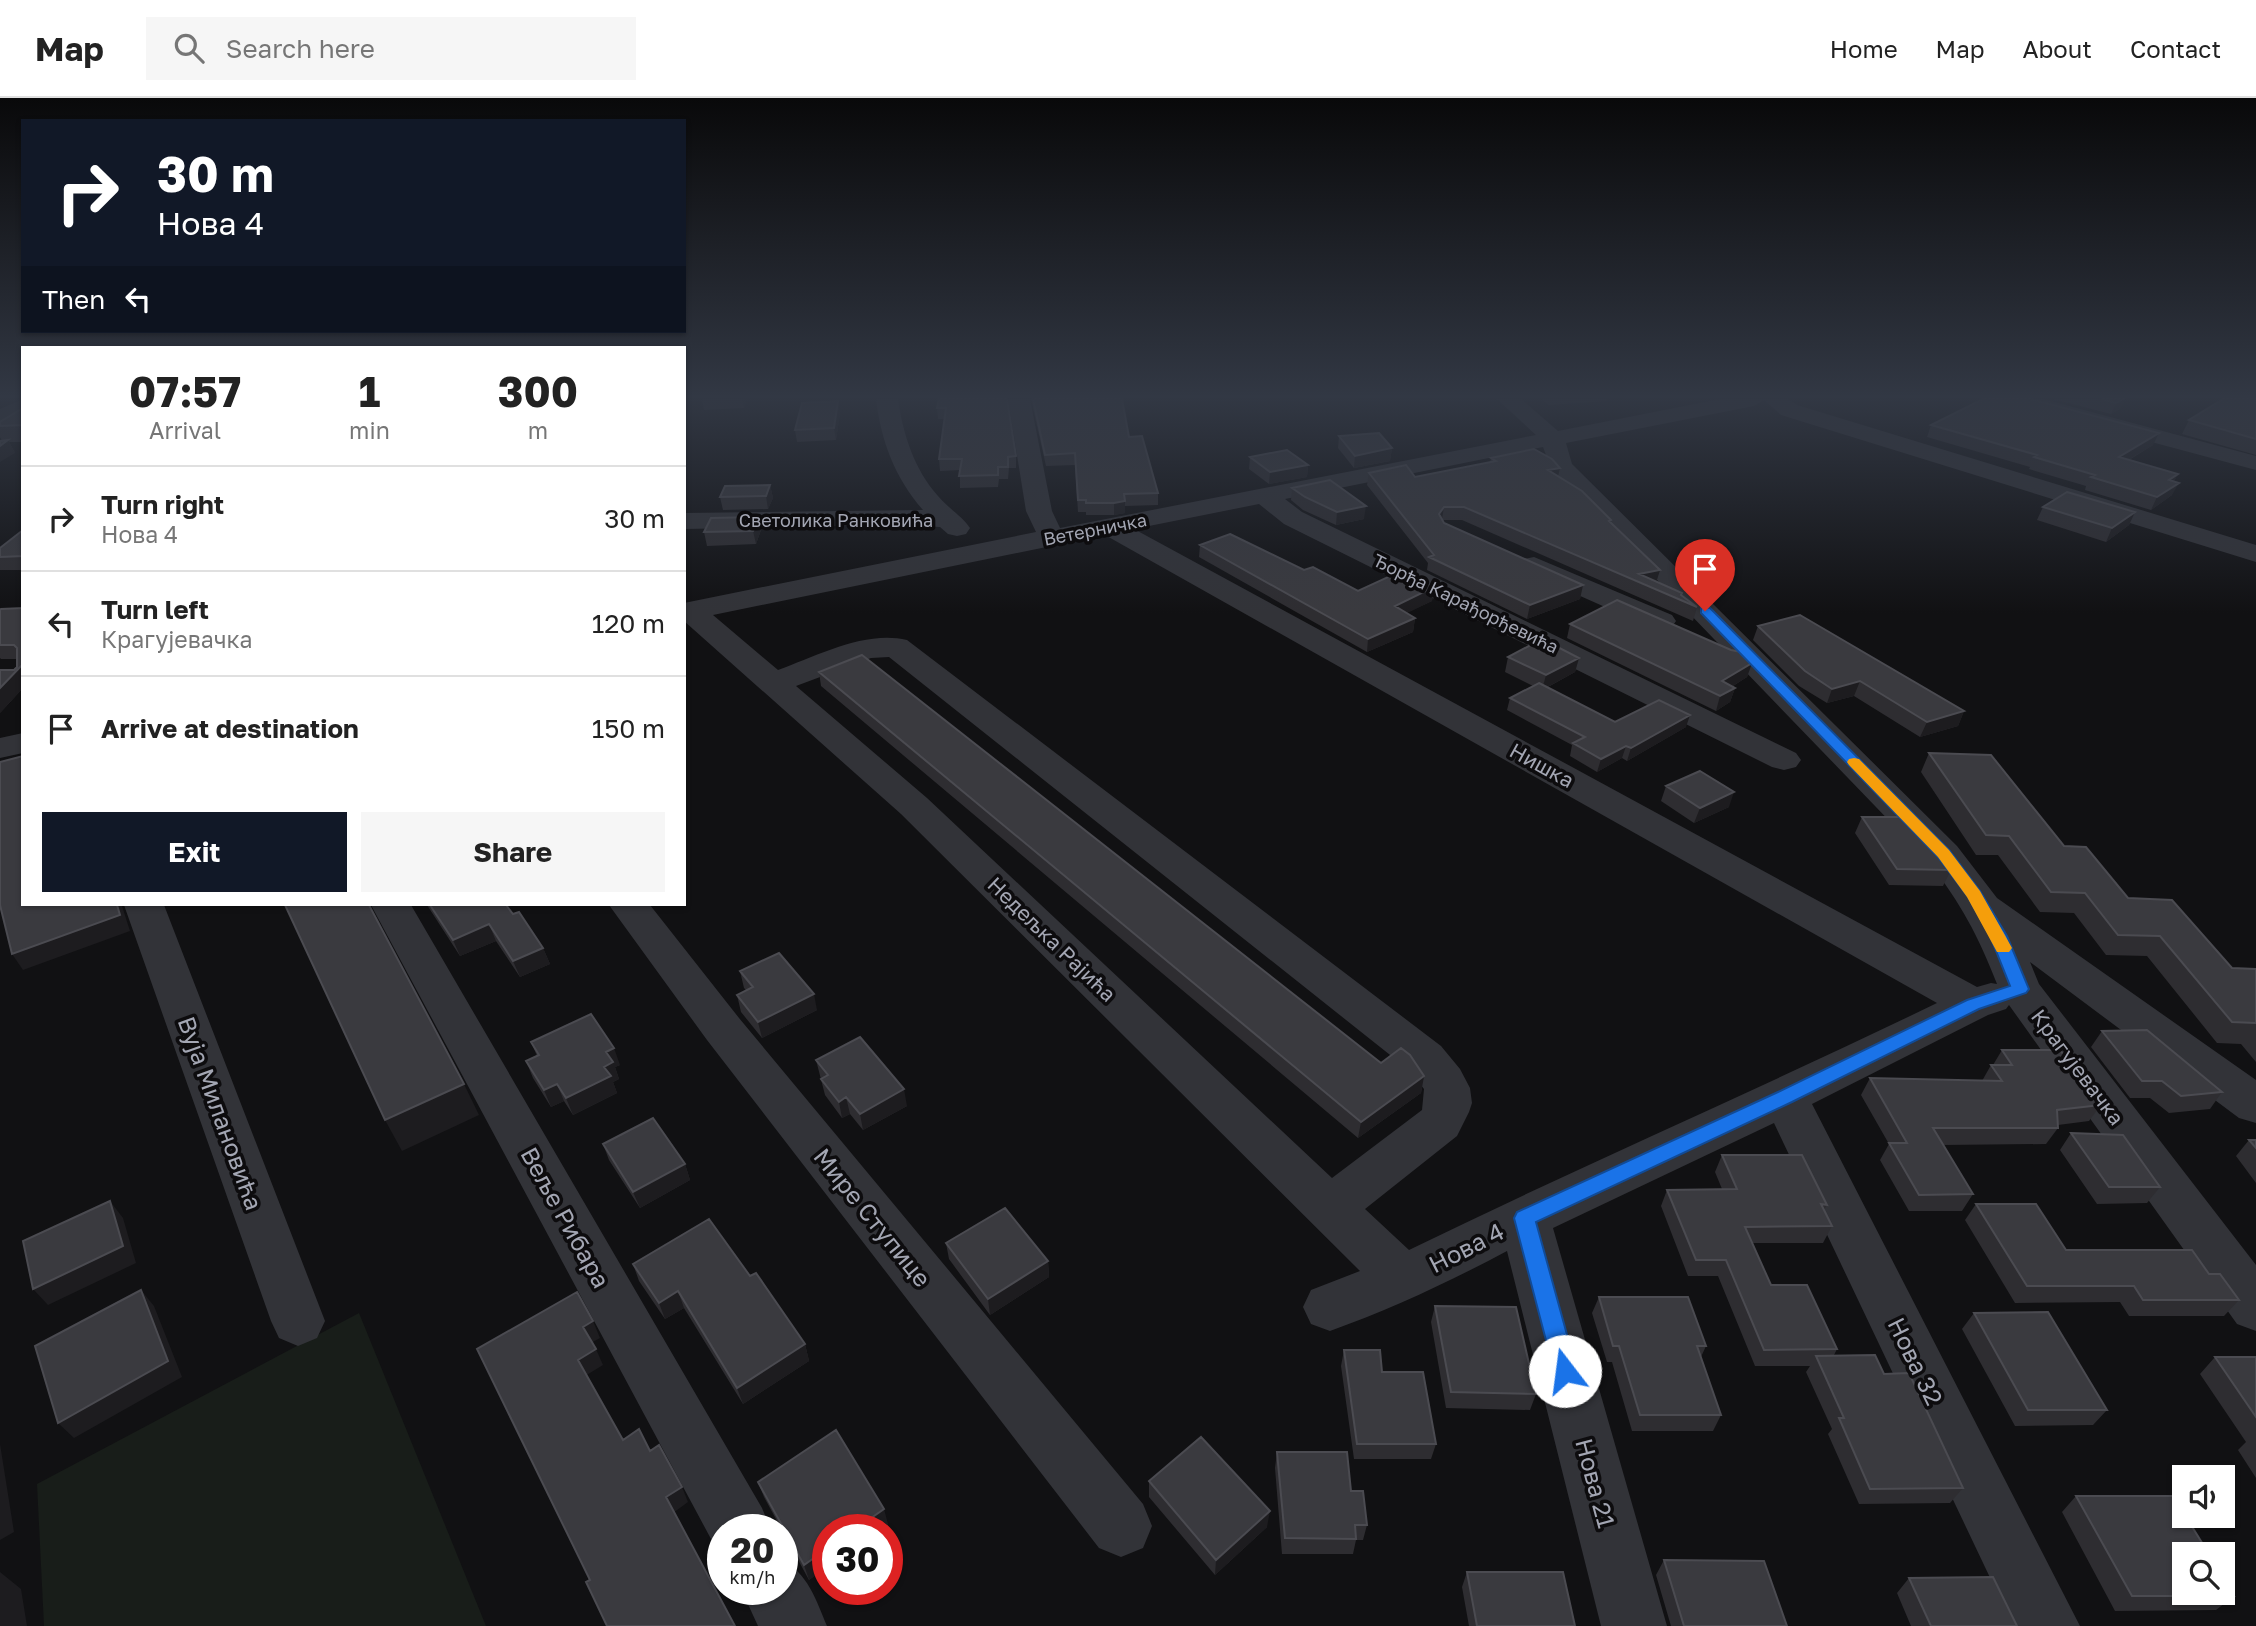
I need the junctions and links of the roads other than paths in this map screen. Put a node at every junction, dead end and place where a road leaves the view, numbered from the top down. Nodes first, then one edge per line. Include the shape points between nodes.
1 (908, 470) edge
2 (1032, 470) edge
3 (1392, 470) edge
4 (1565, 470) edge
5 (1985, 470) edge
6 (1265, 496) junction
7 (945, 519) junction
8 (686, 522) edge
9 (1111, 527) junction
10 (1051, 537) junction
11 (986, 550) junction
12 (2256, 554) edge
13 (1513, 555) edge
14 (687, 612) edge
15 (1759, 665) junction
16 (773, 683) junction
17 (21, 743) edge
18 (0, 748) edge
19 (1784, 760) dead end
20 (144, 906) edge
21 (392, 906) edge
22 (630, 906) edge
23 (1981, 906) junction
24 (2020, 989) junction
25 (1973, 1004) junction
26 (1785, 1097) junction
27 (2256, 1105) edge
28 (1329, 1208) junction
29 (1524, 1218) junction
30 (1403, 1279) junction
31 (1330, 1307) dead end
32 (2256, 1307) edge
33 (298, 1321) dead end
34 (731, 1514) edge
35 (1121, 1526) dead end
36 (782, 1605) edge
37 (794, 1626) edge
38 (1634, 1626) edge
39 (2047, 1626) edge

1 - 7 street, Светолика Ранковића
2 - 10 street
3 - 6 street, Ветерничка
4 - 15 street, Крагујевачка
5 - 12 street
6 - 9 street, Ветерничка
6 - 19 street, Ђорђа Карађорђевића via 1293,518
7 - 8 street, Светолика Ранковића
7 - 11 street, Светолика Ранковића
9 - 10 street, Ветерничка
9 - 25 street, Нишка
10 - 11 street, Ветерничка
11 - 14 street, Ветерничка
13 - 15 street
14 - 16 street, Недељка Рајића
15 - 23 street, Крагујевачка via 1943,854
16 - 28 street, Недељка Рајића via 914,806
16 - 28 street via 867,649 896,647 1425,1058 1448,1084 1450,1106 1440,1124
17 - 18 street
20 - 33 street, Вуја Милановића
21 - 34 street, Веље Рибара
22 - 35 street, Мире Ступице
23 - 24 street, Крагујевачка via 1999,936
23 - 27 street
24 - 25 street, Нова 4
24 - 32 street, Крагујевачка
25 - 26 street, Нова 4
26 - 29 street, Нова 4
26 - 39 street, Нова 32
28 - 30 street, Недељка Рајића
29 - 30 street, Нова 4
29 - 38 street, Нова 21
30 - 31 street, Нова 4
36 - 37 street

